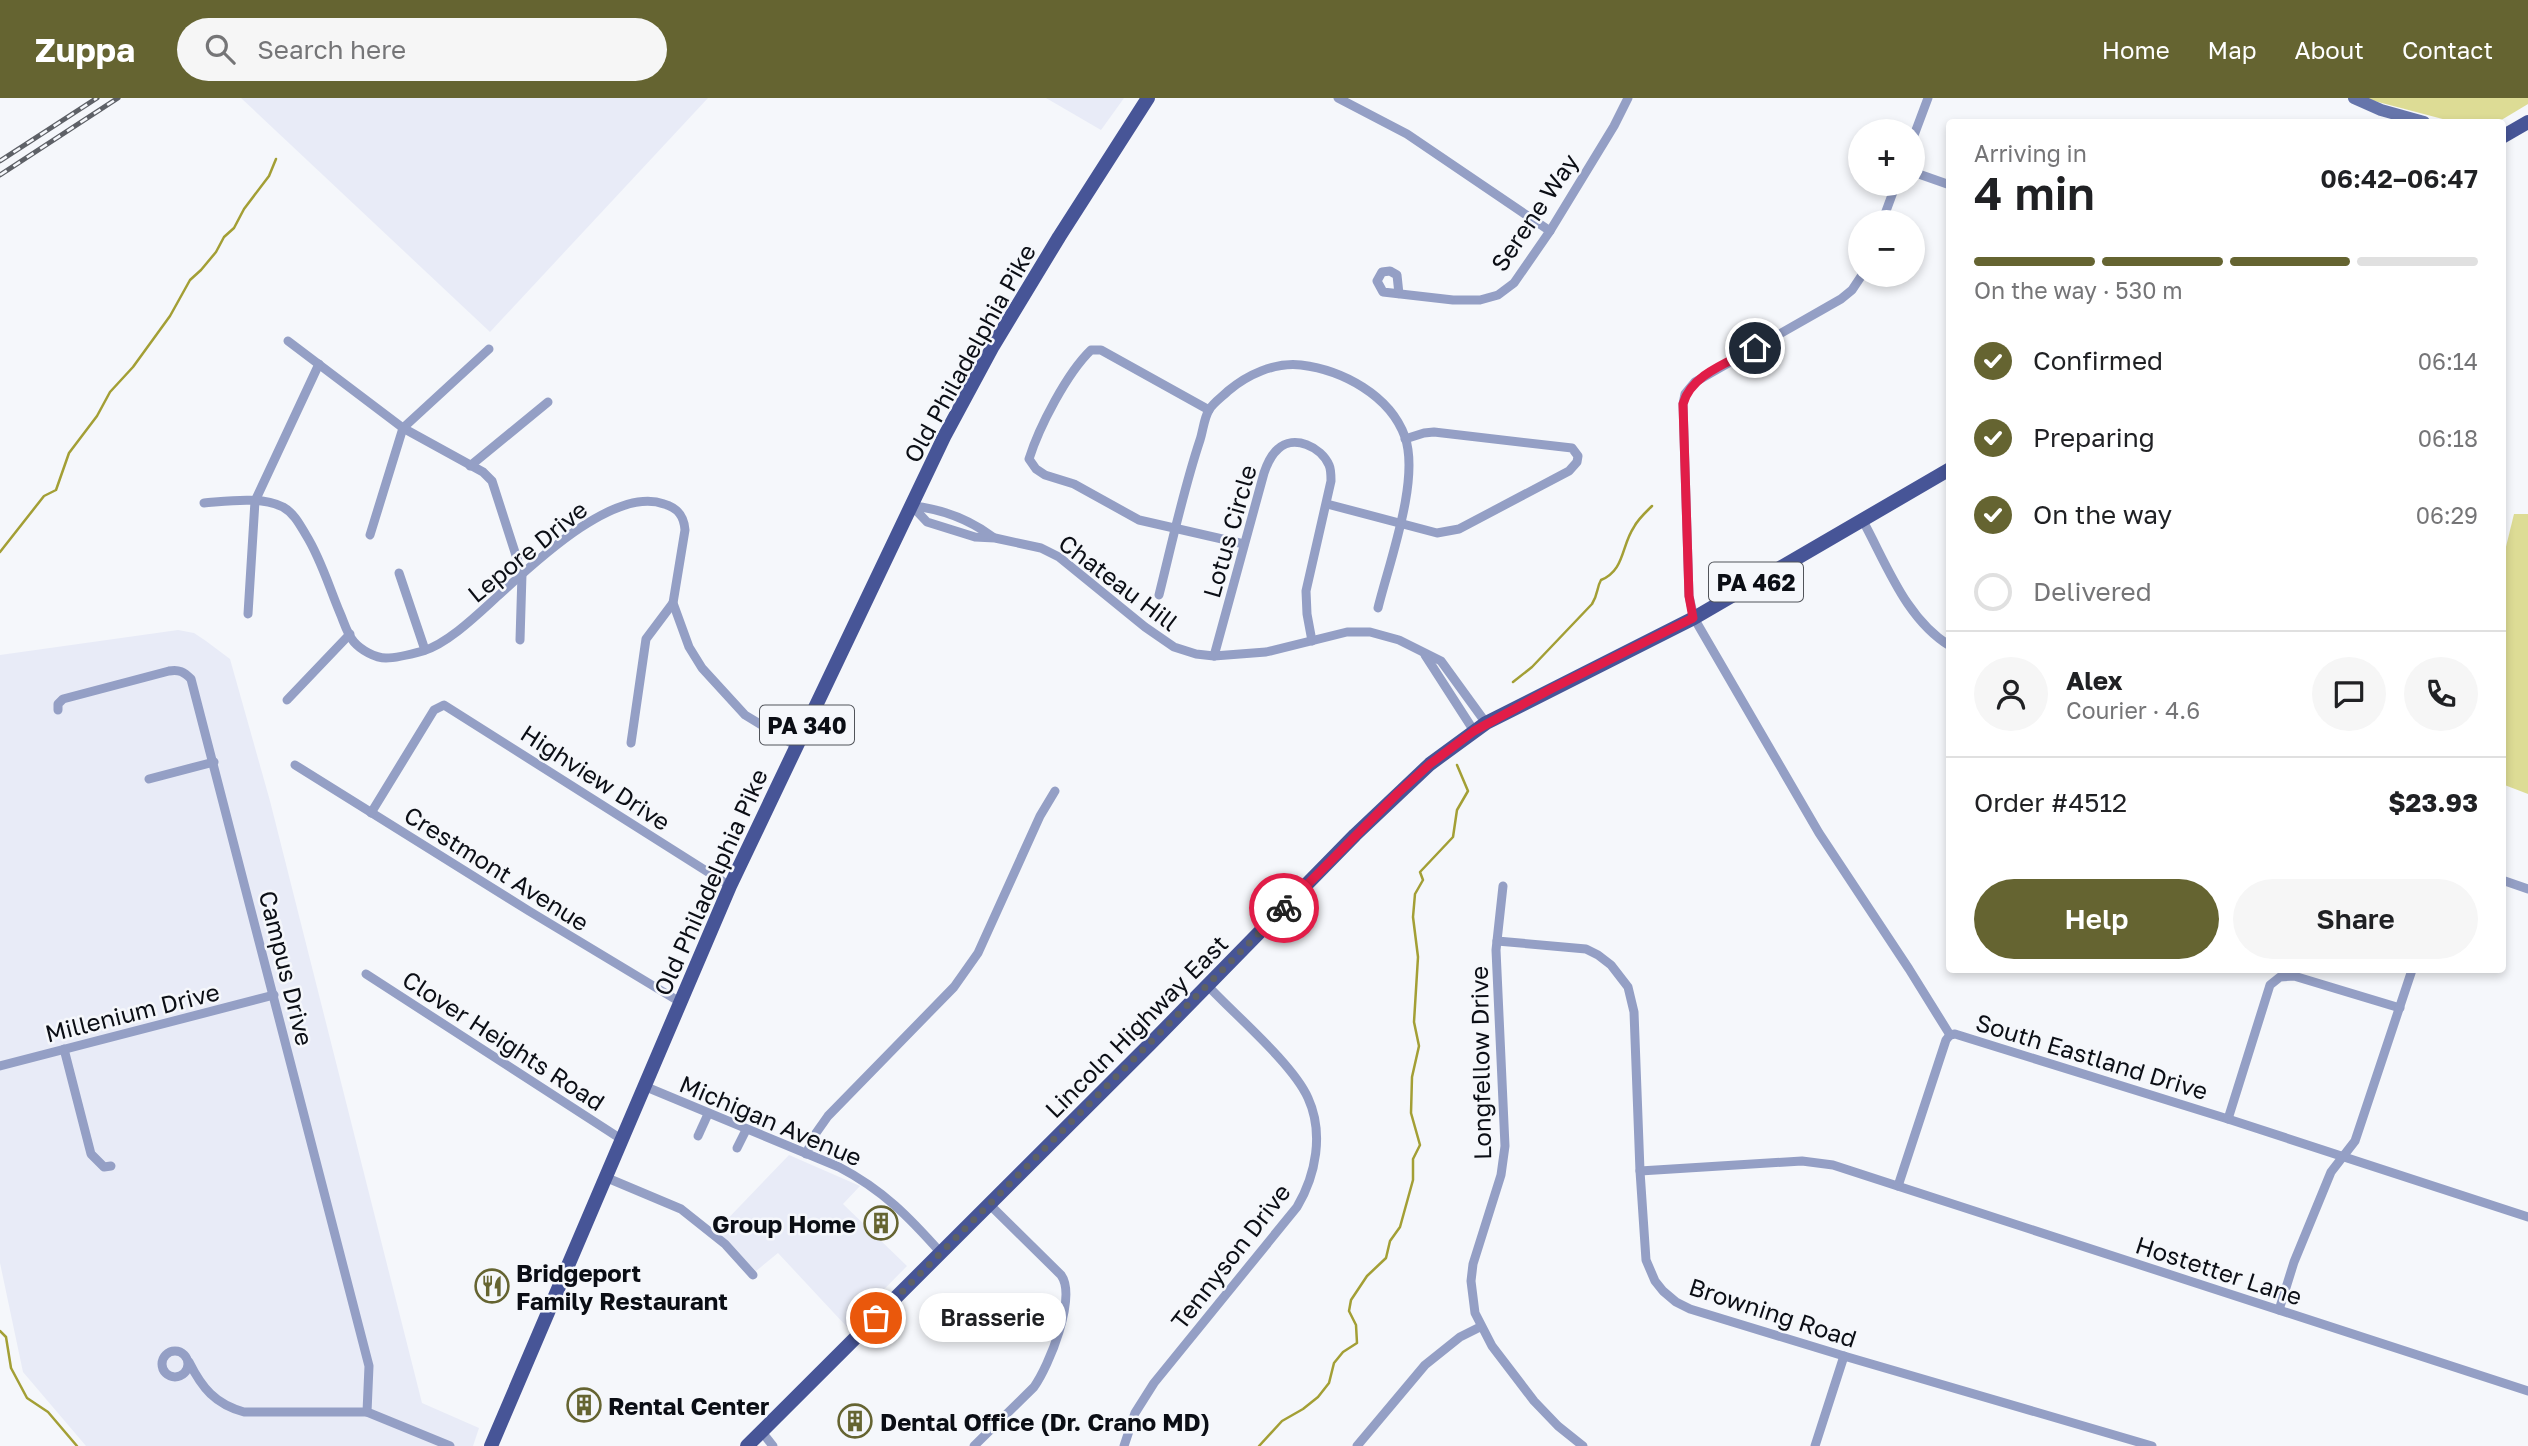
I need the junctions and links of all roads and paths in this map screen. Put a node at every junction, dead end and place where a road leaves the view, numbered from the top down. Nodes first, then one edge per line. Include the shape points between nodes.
1 (1148, 98) edge
2 (1338, 98) edge
3 (1628, 98) edge
4 (1928, 98) edge
5 (2354, 98) edge
6 (1920, 119) edge
7 (2413, 119) edge
8 (2528, 122) edge
9 (2506, 135) edge
10 (1925, 177) edge
11 (1946, 184) edge
12 (1550, 231) junction
13 (1854, 287) edge
14 (1399, 294) dead end
15 (288, 341) dead end
16 (489, 349) dead end
17 (318, 363) junction
18 (548, 402) dead end
19 (1209, 410) junction
20 (403, 428) junction
21 (1405, 439) junction
22 (470, 466) junction
23 (1946, 471) edge
24 (255, 501) junction
25 (204, 503) dead end
26 (1327, 505) junction
27 (912, 506) junction
28 (1863, 521) junction
29 (1399, 523) junction
30 (1177, 528) junction
31 (370, 535) dead end
32 (995, 538) junction
33 (1244, 544) junction
34 (399, 573) dead end
35 (522, 574) junction
36 (1159, 594) dead end
37 (673, 603) junction
38 (1378, 608) dead end
39 (248, 614) dead end
40 (1693, 618) junction
41 (349, 634) junction
42 (520, 640) dead end
43 (1312, 641) junction
44 (1946, 644) edge
45 (425, 650) junction
46 (1424, 653) junction
47 (1214, 656) junction
48 (287, 700) dead end
49 (58, 710) dead end
50 (1480, 727) junction
51 (631, 744) dead end
52 (796, 746) junction
53 (214, 762) junction
54 (295, 765) dead end
55 (149, 779) dead end
56 (1055, 791) dead end
57 (371, 813) junction
58 (2506, 881) edge
59 (730, 886) junction
60 (1503, 886) dead end
61 (2528, 889) edge
62 (1497, 942) junction
63 (2411, 973) edge
64 (366, 974) dead end
65 (1208, 986) junction
66 (274, 995) junction
67 (680, 1002) junction
68 (2400, 1008) junction
69 (1950, 1035) junction
70 (64, 1049) junction
71 (0, 1066) edge
72 (644, 1086) junction
73 (708, 1114) junction
74 (2228, 1119) junction
75 (746, 1130) junction
76 (698, 1136) dead end
77 (621, 1139) junction
78 (737, 1148) dead end
79 (806, 1154) junction
80 (2343, 1156) junction
81 (111, 1166) dead end
82 (1640, 1171) junction
83 (605, 1177) junction
84 (1898, 1186) junction
85 (990, 1205) junction
86 (2528, 1217) edge
87 (941, 1253) junction
88 (753, 1275) dead end
89 (2279, 1310) junction
90 (1480, 1327) junction
91 (1844, 1356) junction
92 (189, 1362) dead end
93 (2528, 1391) edge
94 (367, 1412) junction
95 (762, 1432) junction
96 (450, 1446) edge
97 (491, 1446) edge
98 (747, 1446) edge
99 (773, 1446) edge
100 (974, 1446) edge
101 (1124, 1446) edge
102 (1357, 1446) edge
103 (1583, 1446) edge
104 (1815, 1446) edge
105 (2152, 1446) edge

1 - 27 main road, Old Philadelphia Pike / PA 340 via 993,346
2 - 12 street via 1408,134
3 - 12 street, Serene Way
4 - 6 street
5 - 7 main road
8 - 9 main road
10 - 11 street
12 - 14 street, Serene Way via 1524,271 1498,295 1454,300
13 - 40 street via 1841,299 1695,382 1685,394 1686,534
15 - 17 street
16 - 20 street
17 - 20 street
17 - 24 street
18 - 22 street
19 - 21 street via 1253,374 1299,365 1346,377 1366,388 1400,425
19 - 30 street
19 - 30 street via 1101,350 1091,350 1035,440 1030,459 1045,475 1074,484 1139,520
20 - 22 street
20 - 31 street
21 - 29 street via 1410,463
21 - 29 street via 1433,432 1572,448 1578,456 1569,471 1459,529 1437,533
22 - 35 street via 492,481
23 - 28 main road, Lincoln Highway East / PA 462
24 - 25 street, Lepore Drive
24 - 39 street
24 - 41 street, Lepore Drive via 283,507 299,522
26 - 29 street
26 - 33 street, Lotus Circle via 1329,466 1319,451 1293,442 1279,447 1264,473
26 - 43 street, Lotus Circle via 1306,591
27 - 32 street, Chateau Hill via 933,508
27 - 32 street, Chateau Hill via 927,522 975,537
27 - 52 main road, Old Philadelphia Pike / PA 340
28 - 40 main road, Lincoln Highway East / PA 462
28 - 44 street via 1914,614
29 - 38 street
30 - 33 street
30 - 36 street
32 - 47 street, Chateau Hill via 1041,548 1059,557 1174,646
33 - 47 street, Lotus Circle
34 - 45 street
35 - 37 street, Lepore Drive via 612,508 629,502 659,502 684,519
35 - 42 street
35 - 45 street, Lepore Drive via 463,628
37 - 51 street via 646,639
37 - 52 street via 695,657 730,701
40 - 50 main road, Lincoln Highway East / PA 462
40 - 69 street, South Eastland Drive via 1819,833
41 - 45 street, Lepore Drive via 368,653 385,658
41 - 48 street
43 - 46 street, Chateau Hill via 1347,632 1370,632
43 - 47 street, Chateau Hill via 1266,652
46 - 50 street
46 - 50 street, Chateau Hill via 1441,661
49 - 53 street, Campus Drive via 63,699 169,671 184,672 195,688
50 - 65 main road, Lincoln Highway East / PA 462 via 1398,793
52 - 59 main road, Old Philadelphia Pike / PA 340
53 - 55 street
53 - 66 street, Campus Drive
54 - 57 street, Crestmont Avenue
56 - 79 street via 968,970 828,1116
57 - 59 street, Highview Drive via 434,710 450,706
57 - 67 street, Crestmont Avenue
58 - 61 street
59 - 67 main road, Old Philadelphia Pike / PA 340
60 - 62 street, Longfellow Drive
62 - 82 street, Browning Road via 1586,949 1605,960 1628,987 1634,1012
62 - 90 street, Longfellow Drive via 1505,1146 1501,1175 1473,1264 1471,1281
63 - 68 street
64 - 77 street, Clover Heights Road
65 - 85 main road, Lincoln Highway East / PA 462
65 - 101 street, Tennyson Drive via 1307,1096 1314,1115 1315,1158 1297,1207 1154,1383 1135,1413
66 - 70 street, Millenium Drive
66 - 94 street, Campus Drive via 369,1366
67 - 72 main road, Old Philadelphia Pike / PA 340
68 - 74 street via 2294,976 2280,977 2270,985
68 - 80 street via 2356,1141
69 - 74 street, South Eastland Drive
69 - 84 street
70 - 71 street, Millenium Drive
70 - 81 street via 92,1154 104,1167
72 - 73 street, Michigan Avenue
72 - 77 main road, Old Philadelphia Pike / PA 340
73 - 75 street, Michigan Avenue
73 - 76 street
74 - 80 street, South Eastland Drive
75 - 78 street
75 - 79 street, Michigan Avenue
77 - 83 main road, Old Philadelphia Pike / PA 340
79 - 87 street, Michigan Avenue via 877,1189 910,1217
80 - 86 street, South Eastland Drive
80 - 89 street via 2313,1214
82 - 84 street, Hostetter Lane via 1802,1161 1833,1164
82 - 91 street, Browning Road via 1646,1260 1663,1291 1690,1309
83 - 88 street via 681,1209 725,1244
83 - 97 main road, Old Philadelphia Pike / PA 340
84 - 89 street, Hostetter Lane
85 - 87 main road, Lincoln Highway East / PA 462
85 - 100 street via 1061,1275 1067,1294 1041,1376
87 - 95 main road, Lincoln Highway East / PA 462
89 - 93 street, Hostetter Lane
90 - 102 street via 1425,1365
90 - 103 street, Longfellow Drive via 1534,1401
91 - 104 street
91 - 105 street, Browning Road
92 - 94 street via 210,1395 229,1408 244,1412
94 - 96 street
95 - 98 main road, Lincoln Highway East / PA 462
95 - 99 street

